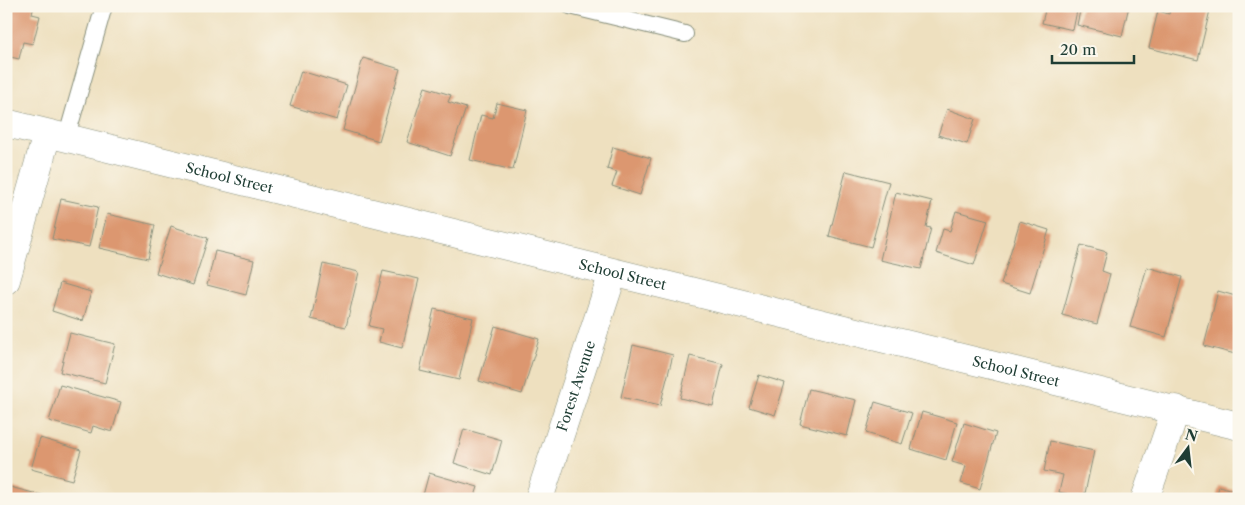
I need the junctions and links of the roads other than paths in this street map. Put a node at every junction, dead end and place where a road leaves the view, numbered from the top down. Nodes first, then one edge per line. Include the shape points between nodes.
1 (104, 6) edge
2 (570, 6) edge
3 (684, 34) dead end
4 (6, 122) edge
5 (56, 136) junction
6 (613, 273) junction
7 (6, 280) edge
8 (1176, 409) junction
9 (1239, 426) edge
10 (539, 499) edge
11 (1145, 499) edge

1 - 5 lane
2 - 3 lane
4 - 5 main road, School Street
5 - 6 main road, School Street
5 - 7 main road
6 - 8 main road, School Street
6 - 10 main road, Forest Avenue
8 - 9 main road, School Street
8 - 11 main road

